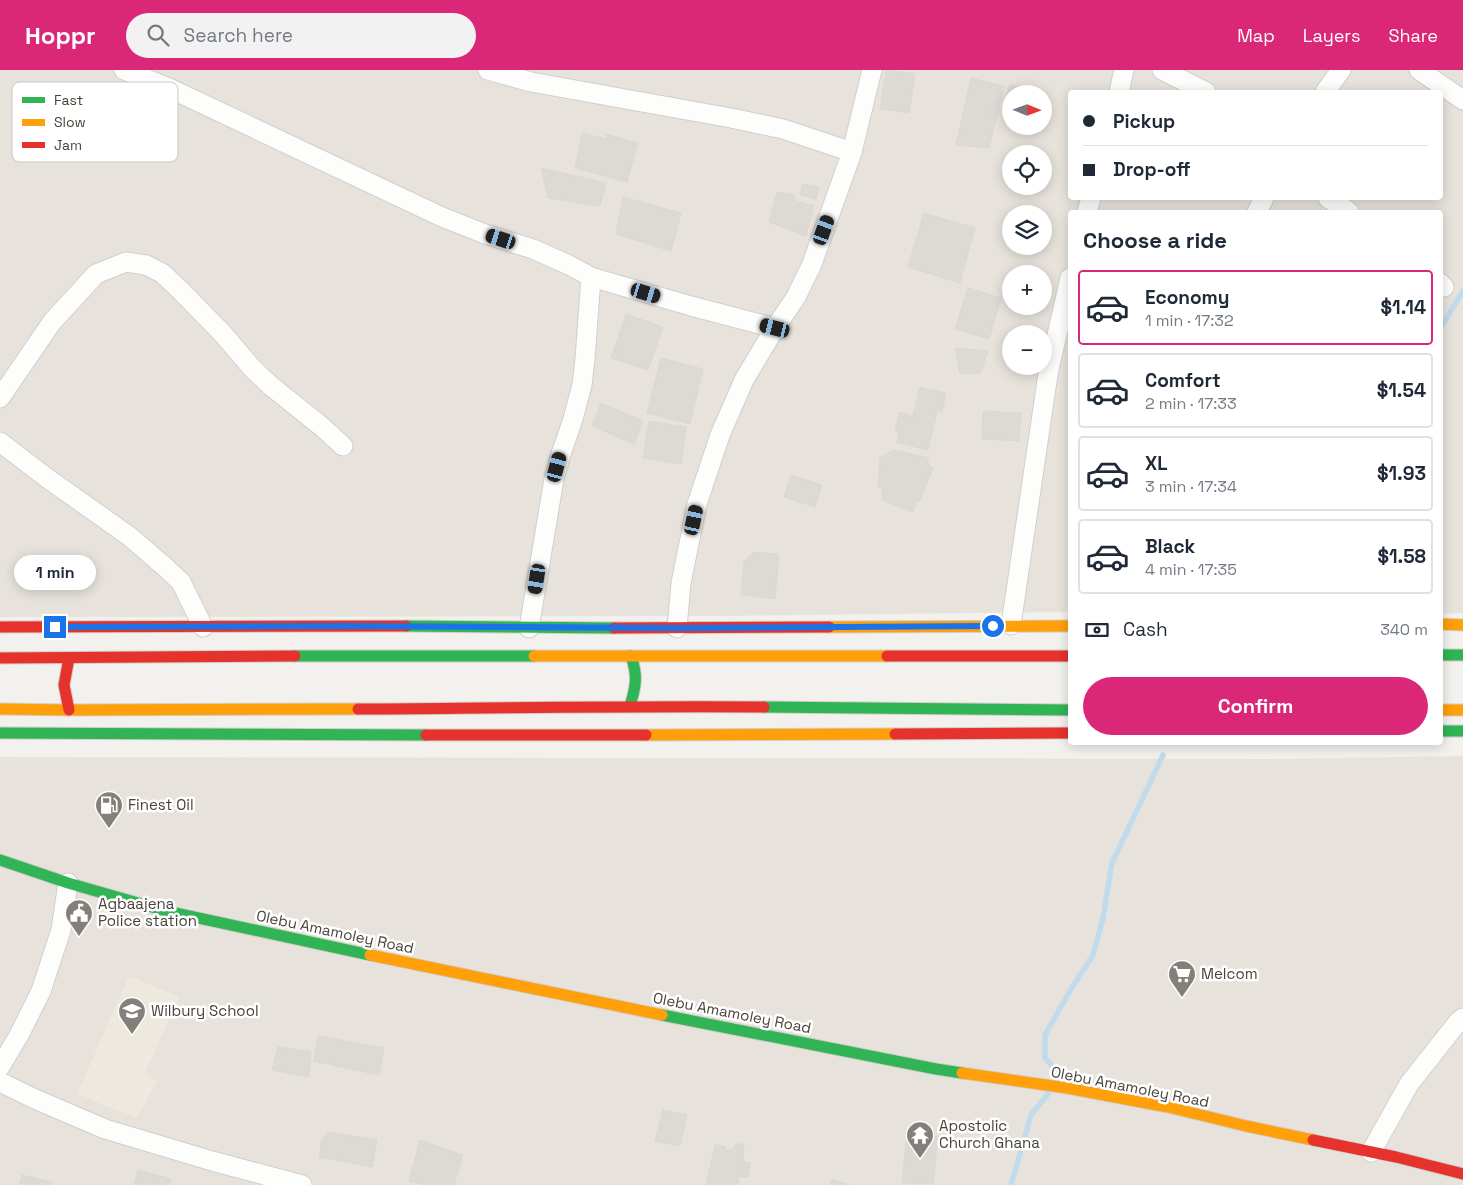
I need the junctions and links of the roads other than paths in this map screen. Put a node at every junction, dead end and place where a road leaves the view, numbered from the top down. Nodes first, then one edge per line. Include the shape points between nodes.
1 (124, 70) edge
2 (488, 70) edge
3 (872, 70) edge
4 (1124, 70) edge
5 (1162, 70) edge
6 (1342, 70) edge
7 (1419, 70) edge
8 (154, 82) edge
9 (1119, 90) edge
10 (1202, 90) edge
11 (1327, 90) edge
12 (178, 92) edge
13 (1463, 100) edge
14 (852, 152) junction
15 (1331, 200) edge
16 (1346, 210) edge
17 (591, 277) junction
18 (1068, 287) edge
19 (775, 328) junction
20 (0, 398) edge
21 (0, 442) edge
22 (343, 446) dead end
23 (1011, 625) junction
24 (1068, 626) edge
25 (0, 627) edge
26 (203, 627) junction
27 (529, 628) junction
28 (677, 628) junction
29 (1443, 655) edge
30 (1463, 655) edge
31 (631, 656) junction
32 (1068, 656) edge
33 (0, 658) edge
34 (69, 658) junction
35 (630, 706) junction
36 (0, 709) edge
37 (69, 710) junction
38 (1068, 710) edge
39 (1443, 710) edge
40 (1463, 710) edge
41 (1443, 731) edge
42 (1463, 731) edge
43 (0, 733) edge
44 (1068, 733) edge
45 (0, 860) edge
46 (68, 883) junction
47 (1463, 1018) edge
48 (0, 1067) edge
49 (0, 1082) edge
50 (1371, 1152) junction
51 (1463, 1174) edge
52 (302, 1185) edge

1 - 8 street
2 - 14 street via 531,82 783,129
3 - 14 street
4 - 9 street
5 - 10 street
6 - 11 street
7 - 13 street
12 - 17 street via 442,217 533,249
14 - 19 street via 812,264 796,297
15 - 16 street
17 - 19 street
17 - 27 street via 582,385 554,479
18 - 23 street via 1048,374
19 - 28 street via 744,380 720,435 697,504 681,583
20 - 22 street via 52,322 96,274 126,262 146,264 162,273 271,386
21 - 26 street via 165,567 181,582
23 - 24 street
23 - 28 street
25 - 26 street
26 - 27 street
27 - 28 street
29 - 30 street
31 - 32 street
31 - 34 street
31 - 35 street via 638,678
33 - 34 street
34 - 37 street via 64,686
35 - 37 street
35 - 38 street
36 - 37 street
39 - 40 street
41 - 42 street
43 - 44 street
45 - 46 street, Olebu Amamoley Road
46 - 48 street via 60,930 41,991
46 - 50 street, Olebu Amamoley Road via 166,911 453,973 936,1069 1067,1088
47 - 50 street via 1409,1084
49 - 52 street via 105,1129
50 - 51 street, Olebu Amamoley Road

